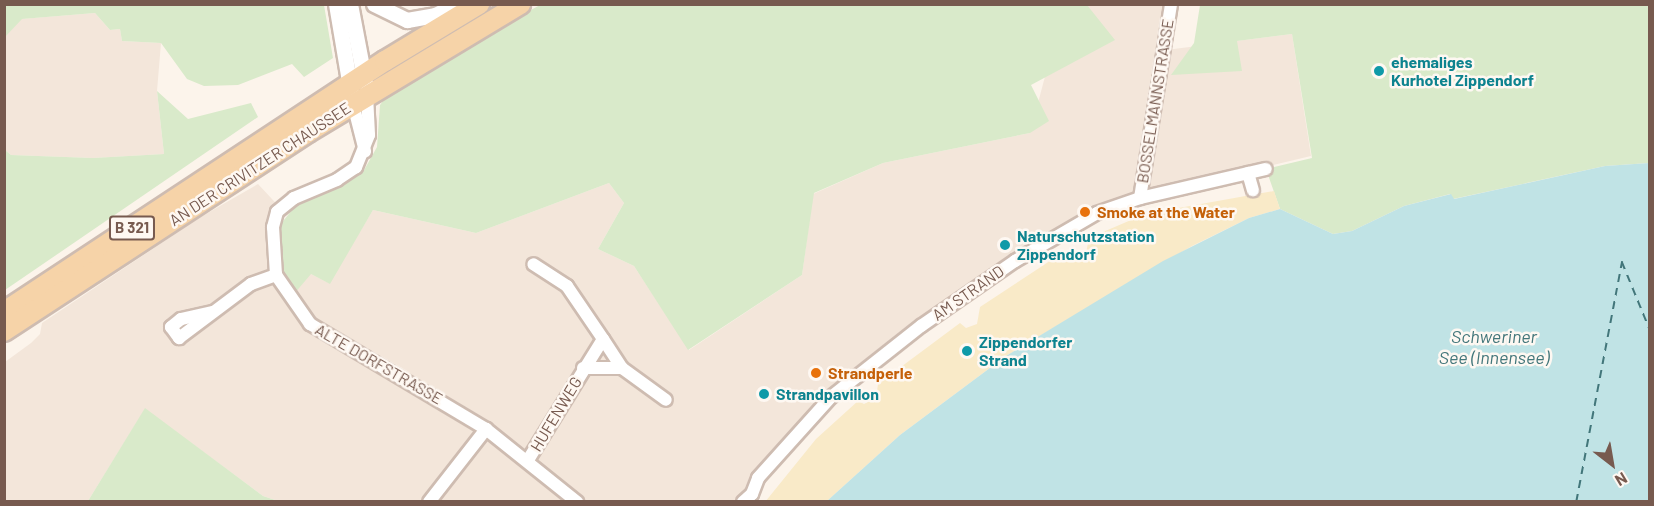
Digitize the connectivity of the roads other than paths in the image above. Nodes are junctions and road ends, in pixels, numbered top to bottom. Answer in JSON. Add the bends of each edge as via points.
{"nodes":[{"id":1,"x":336,"y":4,"type":"edge"},
{"id":2,"x":350,"y":4,"type":"edge"},
{"id":3,"x":374,"y":4,"type":"edge"},
{"id":4,"x":458,"y":4,"type":"edge"},
{"id":5,"x":479,"y":4,"type":"edge"},
{"id":6,"x":520,"y":4,"type":"edge"},
{"id":7,"x":1171,"y":4,"type":"edge"},
{"id":8,"x":358,"y":90,"type":"junction"},
{"id":9,"x":1266,"y":169,"type":"dead end"},
{"id":10,"x":1248,"y":172,"type":"junction"},
{"id":11,"x":1253,"y":190,"type":"dead end"},
{"id":12,"x":1140,"y":198,"type":"junction"},
{"id":13,"x":533,"y":264,"type":"dead end"},
{"id":14,"x":276,"y":275,"type":"junction"},
{"id":15,"x":4,"y":312,"type":"edge"},
{"id":16,"x":212,"y":312,"type":"dead end"},
{"id":17,"x":4,"y":331,"type":"edge"},
{"id":18,"x":603,"y":339,"type":"junction"},
{"id":19,"x":584,"y":368,"type":"junction"},
{"id":20,"x":622,"y":368,"type":"junction"},
{"id":21,"x":666,"y":400,"type":"dead end"},
{"id":22,"x":486,"y":429,"type":"junction"},
{"id":23,"x":528,"y":460,"type":"junction"},
{"id":24,"x":429,"y":501,"type":"edge"},
{"id":25,"x":577,"y":501,"type":"edge"},
{"id":26,"x":743,"y":501,"type":"edge"}],
"edges":[{"from":1,"to":8,"type":"street"},
{"from":2,"to":8,"type":"street"},
{"from":3,"to":4,"type":"street","via":[[407,20],[435,15]]},
{"from":5,"to":8,"type":"main road","name":"AN DER CRIVITZER CHAUSSEE","number":"B 321"},
{"from":6,"to":8,"type":"main road","name":"AN DER CRIVITZER CHAUSSEE","number":"B 321"},
{"from":7,"to":12,"type":"street","name":"BOSSELMANNSTRASSE"},
{"from":8,"to":14,"type":"street","via":[[365,152],[345,176],[294,198],[277,212],[273,227]]},
{"from":8,"to":15,"type":"main road","name":"AN DER CRIVITZER CHAUSSEE","number":"B 321"},
{"from":8,"to":17,"type":"main road","name":"AN DER CRIVITZER CHAUSSEE","number":"B 321"},
{"from":9,"to":10,"type":"street","name":"AM STRAND"},
{"from":10,"to":11,"type":"street"},
{"from":10,"to":12,"type":"street","name":"AM STRAND"},
{"from":12,"to":26,"type":"street","name":"AM STRAND","via":[[1097,213],[1048,240],[907,336],[825,403],[758,478],[752,494]]},
{"from":13,"to":18,"type":"street","via":[[567,286]]},
{"from":14,"to":16,"type":"street","via":[[251,284]]},
{"from":14,"to":22,"type":"street","name":"ALTE DORFSTRASSE","via":[[310,324]]},
{"from":18,"to":19,"type":"street","name":"HUFENWEG"},
{"from":18,"to":20,"type":"street"},
{"from":19,"to":20,"type":"street","name":"HUFENWEG"},
{"from":19,"to":23,"type":"street","name":"HUFENWEG"},
{"from":20,"to":21,"type":"street"},
{"from":22,"to":23,"type":"street","name":"ALTE DORFSTRASSE"},
{"from":22,"to":24,"type":"street"},
{"from":23,"to":25,"type":"street","name":"ALTE DORFSTRASSE"}]}
